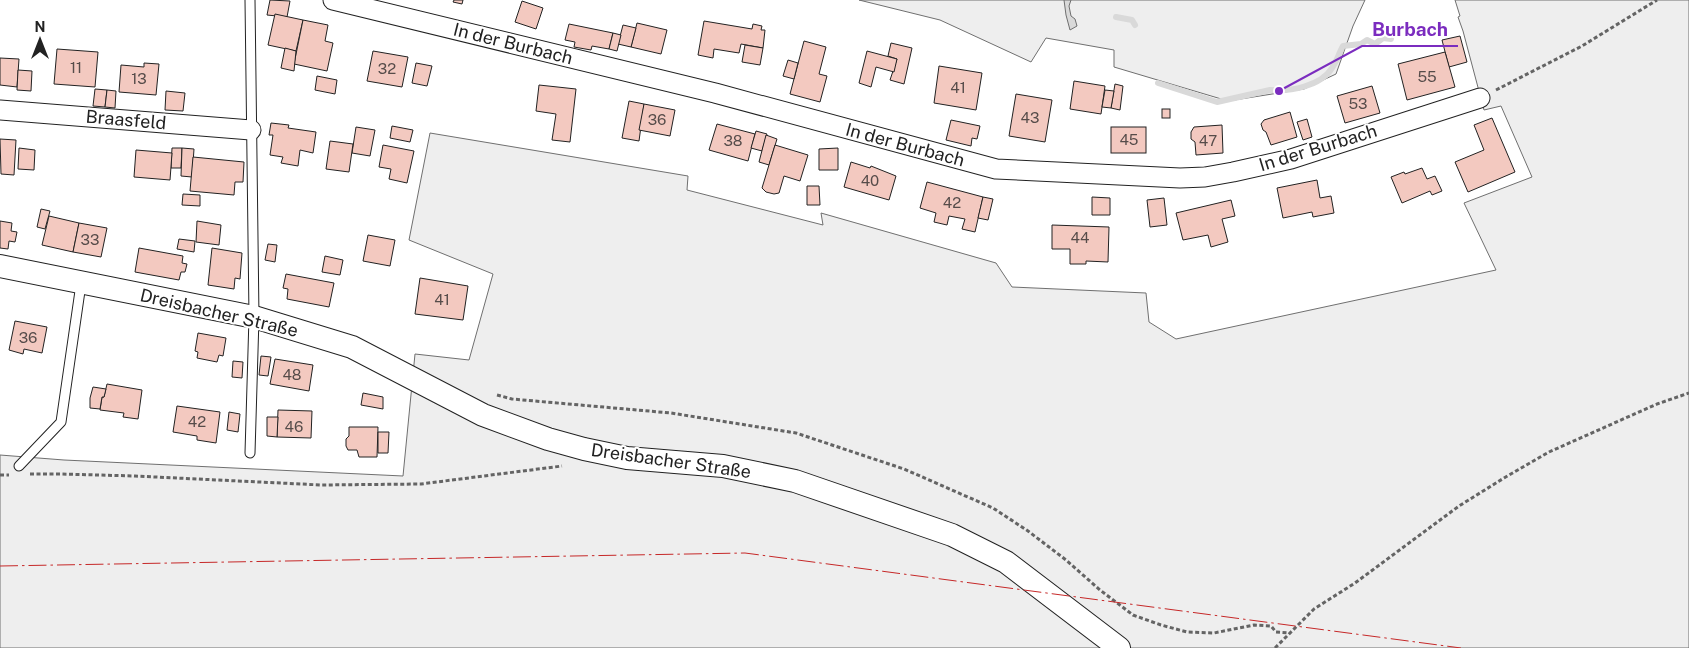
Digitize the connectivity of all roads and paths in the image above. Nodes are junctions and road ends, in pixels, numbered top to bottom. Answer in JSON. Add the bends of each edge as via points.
{"nodes":[{"id":1,"x":250,"y":0,"type":"edge"},
{"id":2,"x":334,"y":0,"type":"edge"},
{"id":3,"x":1657,"y":0,"type":"edge"},
{"id":4,"x":1480,"y":98,"type":"joint"},
{"id":5,"x":0,"y":110,"type":"edge"},
{"id":6,"x":251,"y":130,"type":"junction"},
{"id":7,"x":0,"y":266,"type":"edge"},
{"id":8,"x":81,"y":284,"type":"junction"},
{"id":9,"x":254,"y":317,"type":"junction"},
{"id":10,"x":1689,"y":393,"type":"edge"},
{"id":11,"x":250,"y":453,"type":"dead end"},
{"id":12,"x":569,"y":465,"type":"dead end"},
{"id":13,"x":19,"y":466,"type":"dead end"},
{"id":14,"x":27,"y":474,"type":"dead end"},
{"id":15,"x":0,"y":475,"type":"edge"},
{"id":16,"x":10,"y":475,"type":"dead end"},
{"id":17,"x":1119,"y":648,"type":"edge"},
{"id":18,"x":1275,"y":648,"type":"edge"}],
"edges":[{"from":1,"to":6,"type":"lane"},
{"from":2,"to":4,"type":"street","name":"In der Burbach","via":[[715,93],[996,169],[1180,178],[1234,172],[1291,159]]},
{"from":3,"to":4,"type":"path","via":[[1582,46]]},
{"from":5,"to":6,"type":"street","name":"Braasfeld"},
{"from":6,"to":9,"type":"lane"},
{"from":7,"to":8,"type":"street","name":"Dreisbacher Straße"},
{"from":8,"to":9,"type":"street","name":"Dreisbacher Straße"},
{"from":8,"to":13,"type":"lane","via":[[61,422]]},
{"from":9,"to":11,"type":"lane"},
{"from":9,"to":17,"type":"street","name":"Dreisbacher Straße","via":[[352,347],[483,415],[548,439],[627,458],[723,466],[795,481],[952,535],[1006,562]]},
{"from":10,"to":18,"type":"path","via":[[1549,452],[1504,478],[1314,609]]},
{"from":12,"to":14,"type":"path","via":[[421,484],[321,485]]},
{"from":15,"to":16,"type":"path"}]}
